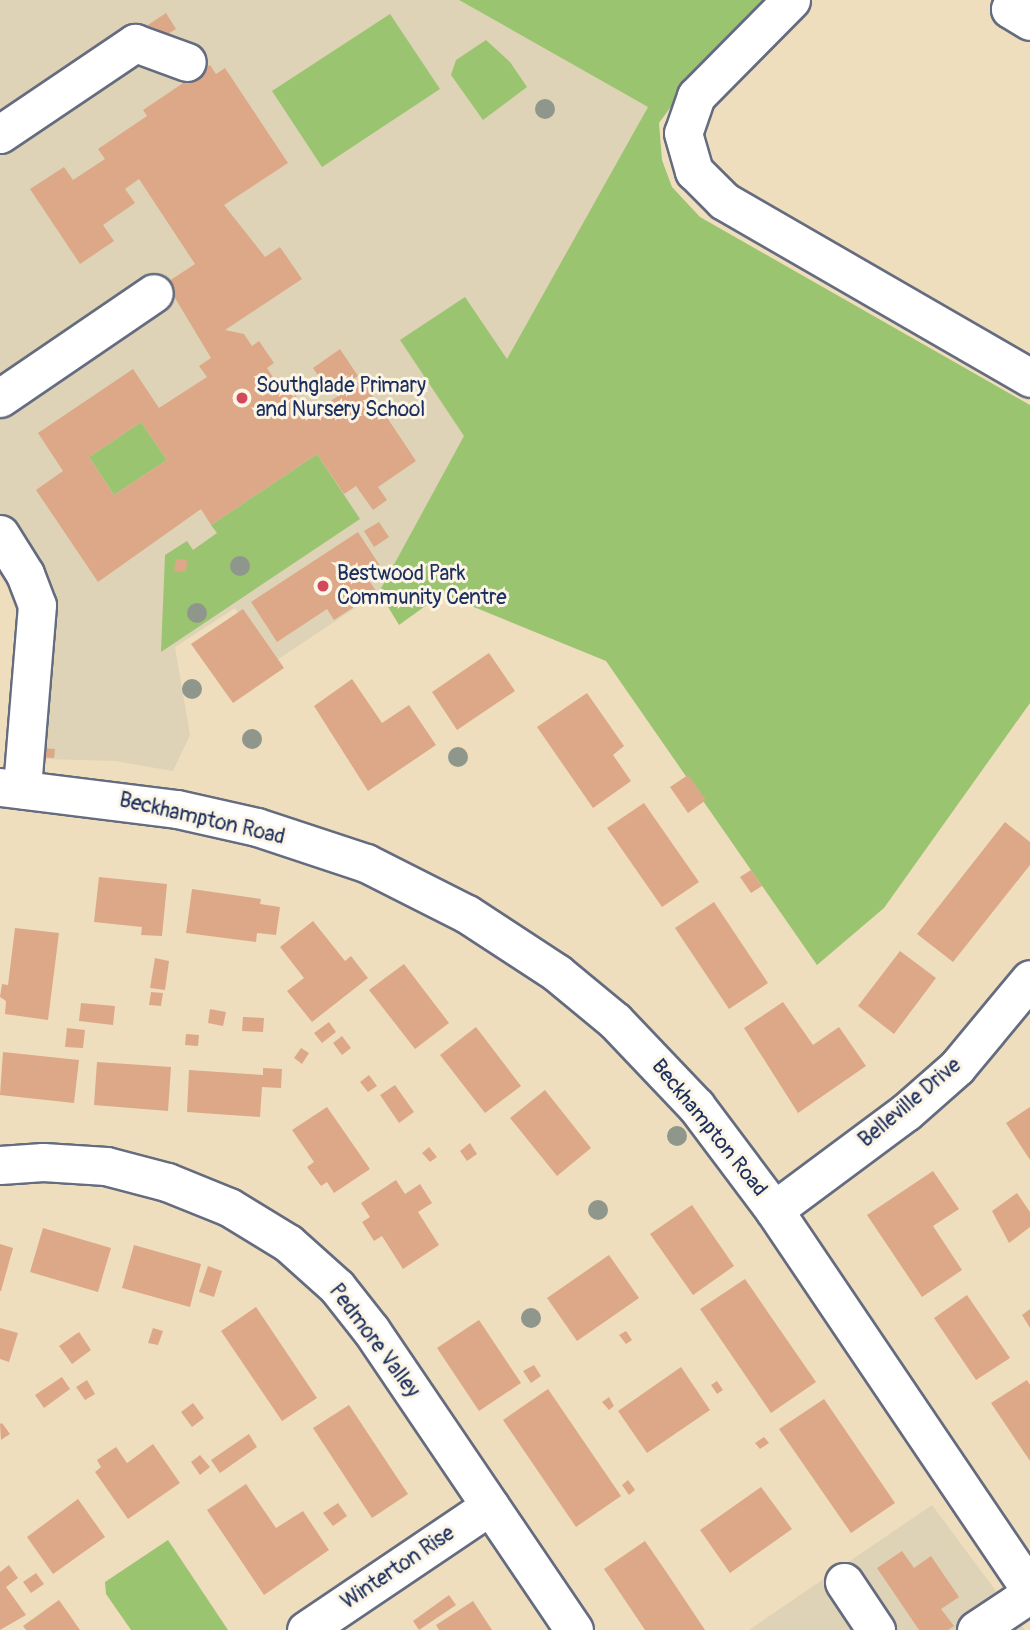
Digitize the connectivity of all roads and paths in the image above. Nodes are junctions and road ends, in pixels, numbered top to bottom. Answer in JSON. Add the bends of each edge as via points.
{"nodes":[{"id":1,"x":791,"y":0,"type":"edge"},
{"id":2,"x":1015,"y":0,"type":"edge"},
{"id":3,"x":1030,"y":21,"type":"edge"},
{"id":4,"x":187,"y":62,"type":"dead end"},
{"id":5,"x":0,"y":134,"type":"edge"},
{"id":6,"x":154,"y":293,"type":"dead end"},
{"id":7,"x":1030,"y":378,"type":"edge"},
{"id":8,"x":0,"y":398,"type":"edge"},
{"id":9,"x":0,"y":534,"type":"edge"},
{"id":10,"x":11,"y":788,"type":"edge"},
{"id":11,"x":1029,"y":982,"type":"edge"},
{"id":12,"x":0,"y":1165,"type":"edge"},
{"id":13,"x":774,"y":1210,"type":"junction"},
{"id":14,"x":490,"y":1506,"type":"junction"},
{"id":15,"x":844,"y":1583,"type":"dead end"},
{"id":16,"x":1030,"y":1591,"type":"edge"},
{"id":17,"x":306,"y":1630,"type":"edge"},
{"id":18,"x":574,"y":1630,"type":"edge"},
{"id":19,"x":877,"y":1630,"type":"edge"},
{"id":20,"x":976,"y":1630,"type":"edge"}],
"edges":[{"from":1,"to":7,"type":"street","via":[[696,96],[683,133],[694,171],[724,201]]},
{"from":2,"to":3,"type":"street","via":[[1010,9]]},
{"from":4,"to":5,"type":"street","via":[[135,44]]},
{"from":6,"to":8,"type":"street"},
{"from":9,"to":10,"type":"street","via":[[25,574],[37,605]]},
{"from":10,"to":13,"type":"street","name":"Beckhampton Road","via":[[130,801],[257,827],[366,863],[467,914],[511,940],[615,1021],[696,1105]]},
{"from":11,"to":13,"type":"street","name":"Belleville Drive","via":[[937,1085]]},
{"from":12,"to":14,"type":"street","name":"Pedmore Valley","via":[[106,1166],[167,1182],[229,1207],[289,1243],[337,1287],[371,1330]]},
{"from":13,"to":16,"type":"street","name":"Beckhampton Road"},
{"from":14,"to":17,"type":"street","name":"Winterton Rise"},
{"from":14,"to":18,"type":"street","name":"Pedmore Valley"},
{"from":15,"to":19,"type":"street"},
{"from":16,"to":20,"type":"street"}]}
